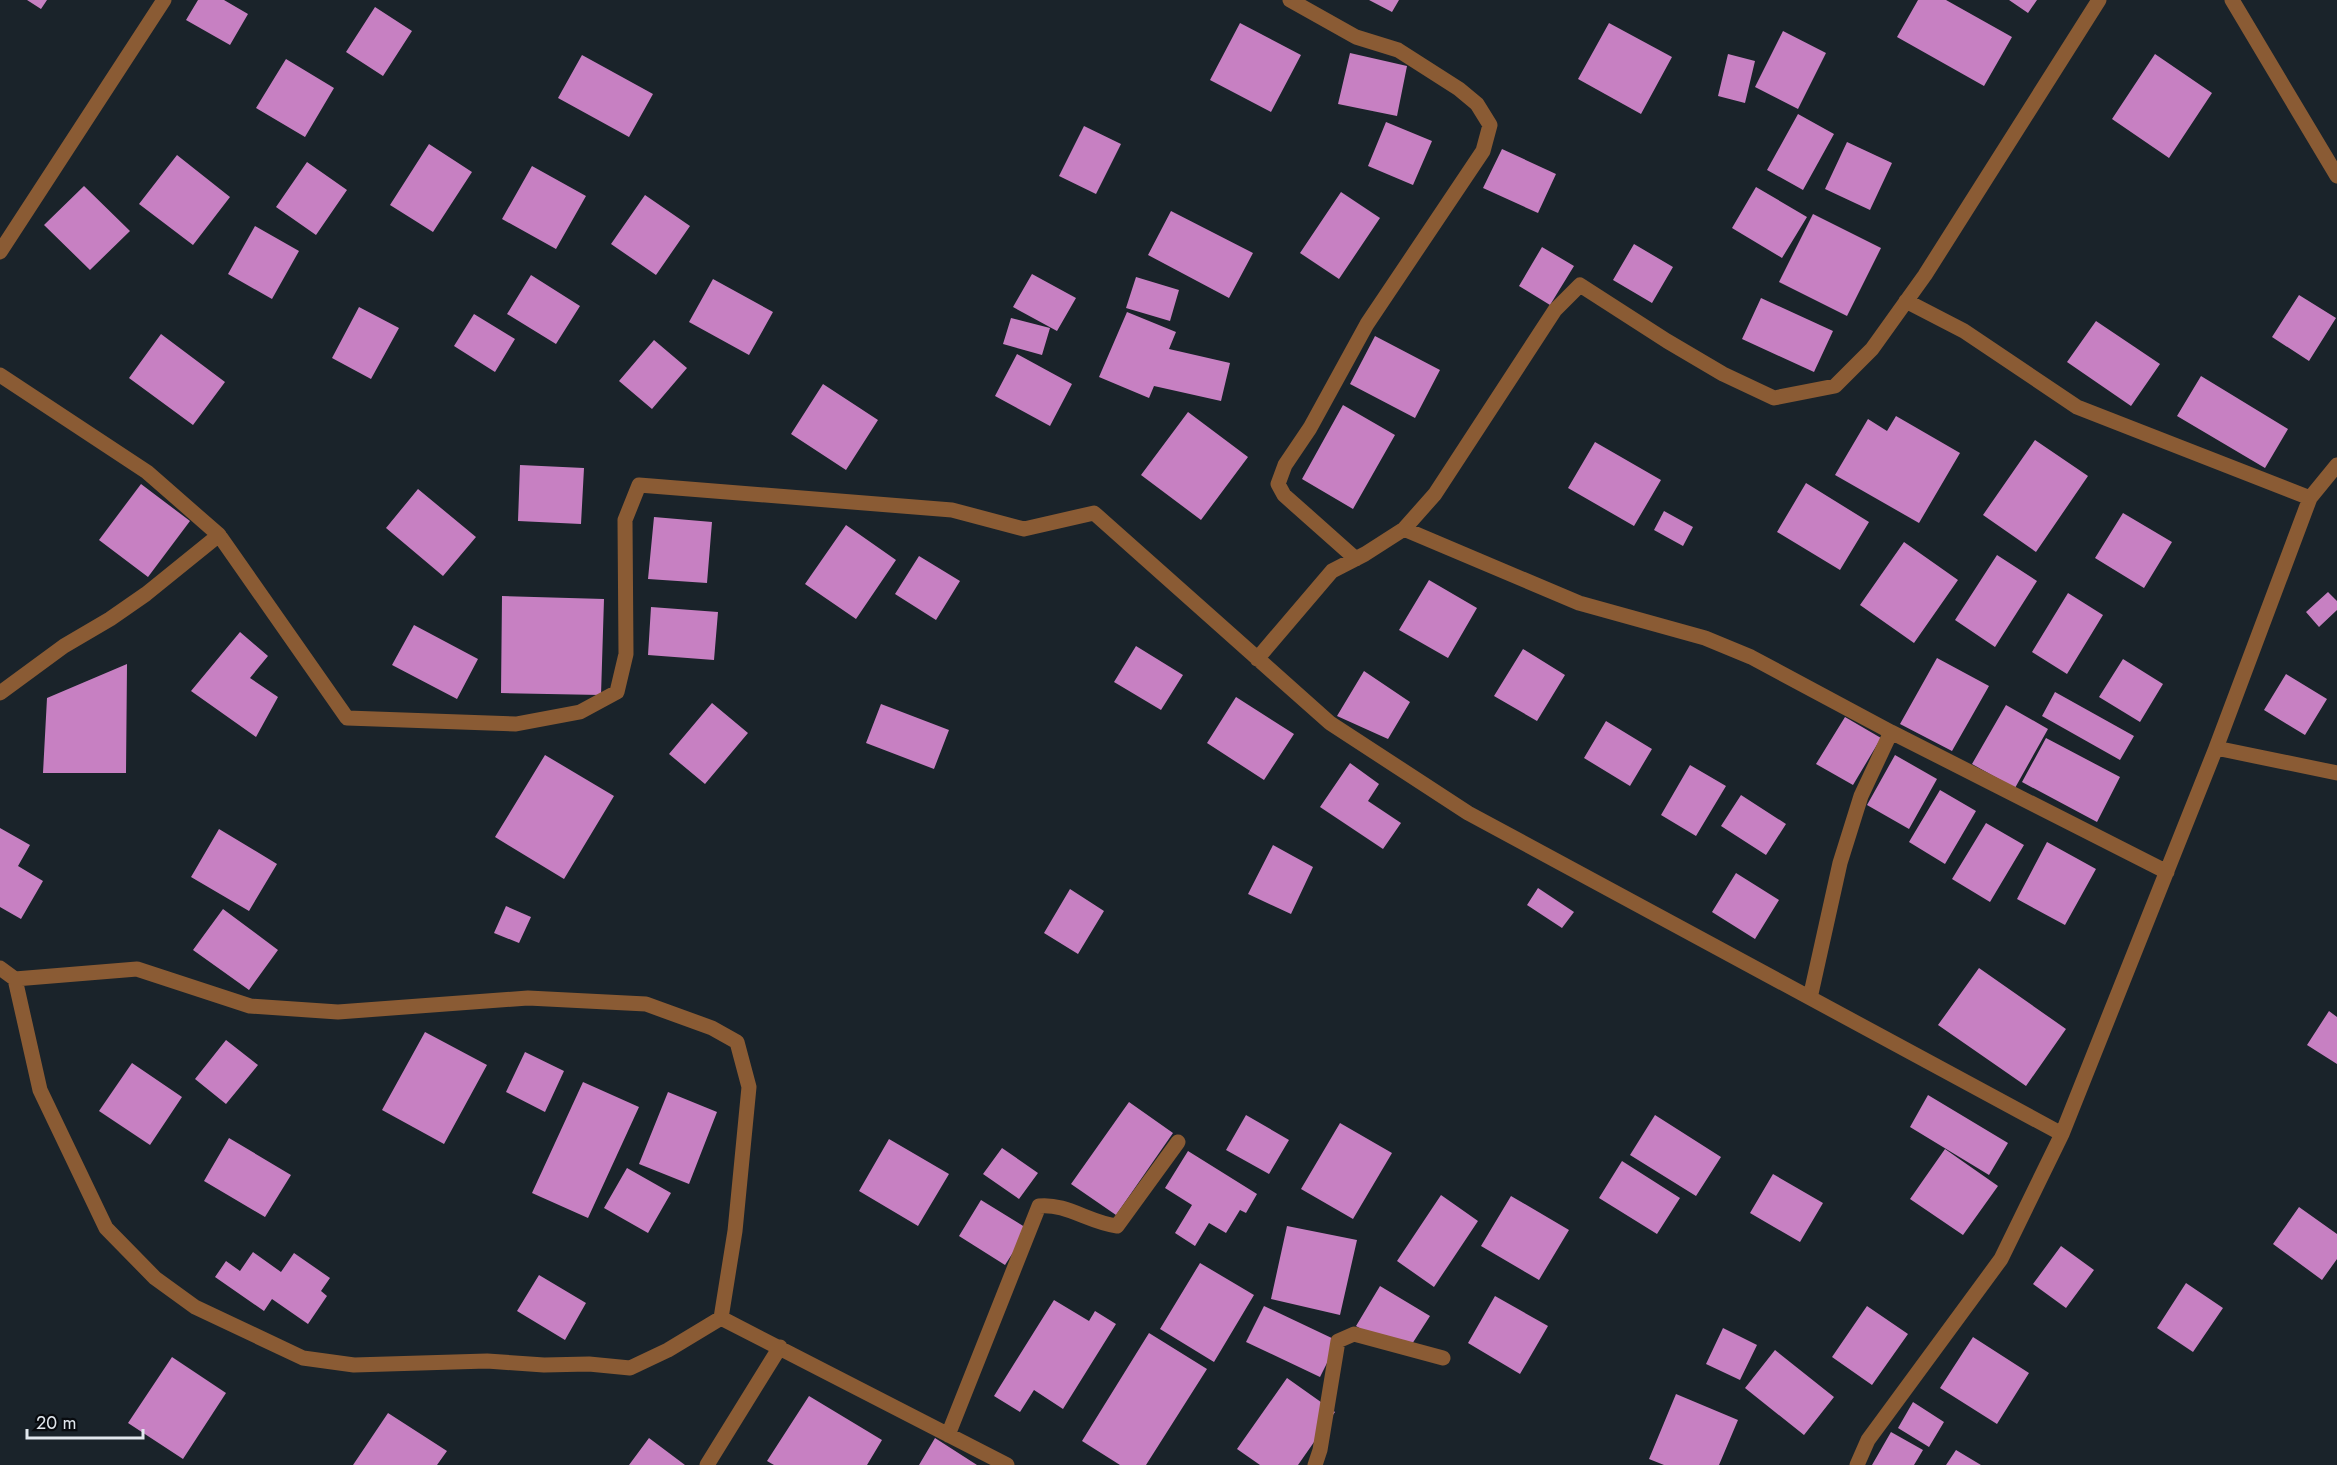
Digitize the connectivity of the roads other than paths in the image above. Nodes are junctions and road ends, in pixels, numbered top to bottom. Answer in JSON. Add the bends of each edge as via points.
{"nodes":[{"id":1,"x":164,"y":0,"type":"edge"},
{"id":2,"x":1290,"y":0,"type":"edge"},
{"id":3,"x":2099,"y":0,"type":"edge"},
{"id":4,"x":2232,"y":0,"type":"edge"},
{"id":5,"x":2337,"y":176,"type":"edge"},
{"id":6,"x":0,"y":252,"type":"edge"},
{"id":7,"x":1906,"y":301,"type":"junction"},
{"id":8,"x":0,"y":375,"type":"edge"},
{"id":9,"x":2337,"y":465,"type":"edge"},
{"id":10,"x":2310,"y":498,"type":"junction"},
{"id":11,"x":1404,"y":529,"type":"junction"},
{"id":12,"x":219,"y":535,"type":"junction"},
{"id":13,"x":1356,"y":559,"type":"junction"},
{"id":14,"x":1257,"y":659,"type":"junction"},
{"id":15,"x":0,"y":693,"type":"edge"},
{"id":16,"x":1891,"y":732,"type":"junction"},
{"id":17,"x":2216,"y":748,"type":"junction"},
{"id":18,"x":2337,"y":773,"type":"edge"},
{"id":19,"x":2167,"y":872,"type":"junction"},
{"id":20,"x":0,"y":968,"type":"edge"},
{"id":21,"x":15,"y":979,"type":"junction"},
{"id":22,"x":1810,"y":998,"type":"junction"},
{"id":23,"x":2062,"y":1134,"type":"junction"},
{"id":24,"x":1178,"y":1142,"type":"dead end"},
{"id":25,"x":721,"y":1318,"type":"junction"},
{"id":26,"x":780,"y":1347,"type":"junction"},
{"id":27,"x":1443,"y":1358,"type":"dead end"},
{"id":28,"x":948,"y":1435,"type":"junction"},
{"id":29,"x":707,"y":1465,"type":"edge"},
{"id":30,"x":1007,"y":1465,"type":"edge"},
{"id":31,"x":1315,"y":1465,"type":"edge"},
{"id":32,"x":1857,"y":1465,"type":"edge"}],
"edges":[{"from":1,"to":6,"type":"street"},
{"from":2,"to":13,"type":"street","via":[[1356,37],[1398,50],[1459,88],[1478,104],[1490,125],[1483,151],[1362,333],[1285,465],[1278,484],[1284,495]]},
{"from":3,"to":7,"type":"street"},
{"from":4,"to":5,"type":"street"},
{"from":7,"to":10,"type":"street","via":[[1964,331],[2077,407]]},
{"from":7,"to":11,"type":"street","via":[[1872,350],[1835,386],[1774,398],[1723,374],[1580,285],[1555,310],[1435,494]]},
{"from":8,"to":12,"type":"street","via":[[147,472]]},
{"from":9,"to":10,"type":"street"},
{"from":10,"to":17,"type":"street"},
{"from":11,"to":13,"type":"street"},
{"from":11,"to":16,"type":"street","via":[[1579,603],[1705,638],[1751,657]]},
{"from":12,"to":14,"type":"street","via":[[347,718],[516,724],[580,712],[617,692],[626,654],[625,520],[639,485],[952,510],[1024,528],[1094,513]]},
{"from":12,"to":15,"type":"street","via":[[146,594]]},
{"from":13,"to":14,"type":"street","via":[[1332,571]]},
{"from":14,"to":22,"type":"street","via":[[1330,723],[1468,813]]},
{"from":16,"to":19,"type":"street"},
{"from":16,"to":22,"type":"street","via":[[1861,796],[1847,841]]},
{"from":17,"to":18,"type":"street"},
{"from":17,"to":19,"type":"street"},
{"from":19,"to":23,"type":"street"},
{"from":20,"to":21,"type":"street"},
{"from":21,"to":25,"type":"street","via":[[40,1090],[106,1228],[155,1278],[195,1307],[303,1358],[354,1365],[487,1361],[630,1368]]},
{"from":21,"to":25,"type":"street","via":[[137,969],[250,1006],[338,1012],[528,998],[646,1004],[712,1028],[737,1042],[749,1087],[735,1231]]},
{"from":22,"to":23,"type":"street"},
{"from":23,"to":32,"type":"street","via":[[2001,1259],[1868,1440]]},
{"from":24,"to":28,"type":"street","via":[[1117,1226],[1053,1204],[1039,1206]]},
{"from":25,"to":26,"type":"street"},
{"from":26,"to":28,"type":"street"},
{"from":26,"to":29,"type":"street"},
{"from":27,"to":31,"type":"street","via":[[1354,1334],[1338,1341]]},
{"from":28,"to":30,"type":"street"}]}
